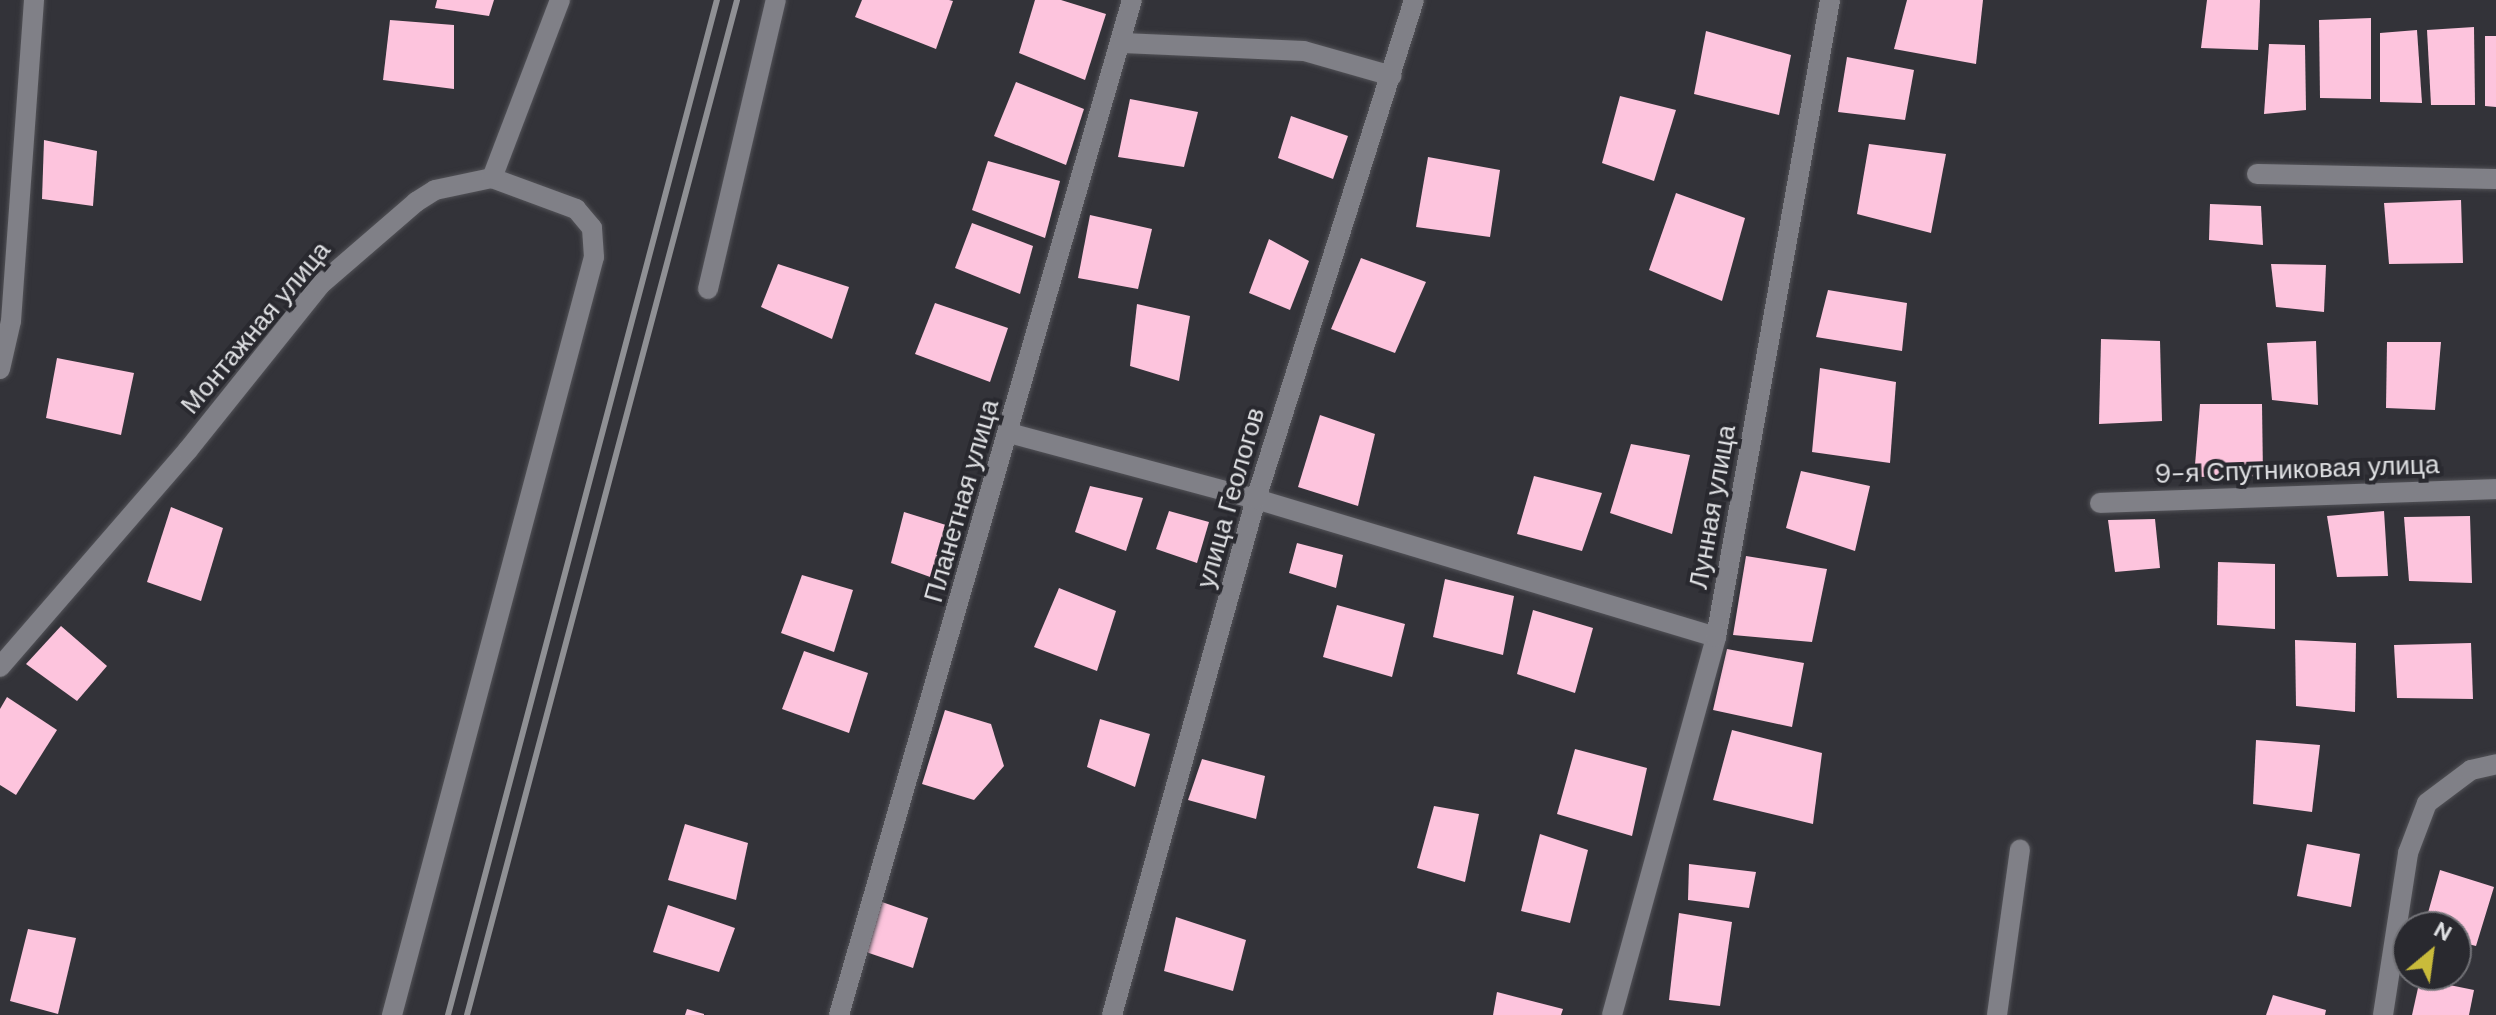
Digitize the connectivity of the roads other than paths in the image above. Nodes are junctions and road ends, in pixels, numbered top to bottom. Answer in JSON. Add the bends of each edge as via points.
{"nodes":[{"id":1,"x":34,"y":0,"type":"edge"},
{"id":2,"x":560,"y":0,"type":"edge"},
{"id":3,"x":776,"y":0,"type":"edge"},
{"id":4,"x":1132,"y":0,"type":"edge"},
{"id":5,"x":1414,"y":0,"type":"edge"},
{"id":6,"x":1830,"y":0,"type":"edge"},
{"id":7,"x":1123,"y":43,"type":"junction"},
{"id":8,"x":1392,"y":76,"type":"junction"},
{"id":9,"x":2257,"y":174,"type":"dead end"},
{"id":10,"x":492,"y":178,"type":"junction"},
{"id":11,"x":2496,"y":179,"type":"edge"},
{"id":12,"x":708,"y":289,"type":"dead end"},
{"id":13,"x":0,"y":369,"type":"edge"},
{"id":14,"x":1009,"y":433,"type":"junction"},
{"id":15,"x":2496,"y":489,"type":"edge"},
{"id":16,"x":1256,"y":499,"type":"junction"},
{"id":17,"x":2100,"y":503,"type":"dead end"},
{"id":18,"x":1716,"y":637,"type":"junction"},
{"id":19,"x":0,"y":667,"type":"edge"},
{"id":20,"x":2496,"y":764,"type":"edge"},
{"id":21,"x":2020,"y":850,"type":"dead end"},
{"id":22,"x":392,"y":1015,"type":"edge"},
{"id":23,"x":839,"y":1015,"type":"edge"},
{"id":24,"x":1112,"y":1015,"type":"edge"},
{"id":25,"x":1612,"y":1015,"type":"edge"},
{"id":26,"x":1997,"y":1015,"type":"edge"},
{"id":27,"x":2383,"y":1015,"type":"edge"}],
"edges":[{"from":1,"to":13,"type":"street","via":[[11,321]]},
{"from":2,"to":10,"type":"street"},
{"from":3,"to":12,"type":"street"},
{"from":4,"to":7,"type":"street","name":"Планетная улица"},
{"from":5,"to":8,"type":"street","name":"улица Геологов"},
{"from":6,"to":18,"type":"street","name":"Лунная улица"},
{"from":7,"to":8,"type":"street","via":[[1304,51]]},
{"from":7,"to":14,"type":"street","name":"Планетная улица"},
{"from":8,"to":16,"type":"street","name":"улица Геологов"},
{"from":9,"to":11,"type":"street"},
{"from":10,"to":19,"type":"street","name":"Монтажная улица","via":[[425,196],[320,285],[188,450]]},
{"from":10,"to":22,"type":"street","via":[[576,209],[592,228],[594,257]]},
{"from":14,"to":16,"type":"street"},
{"from":14,"to":23,"type":"street","name":"Планетная улица"},
{"from":15,"to":17,"type":"street","name":"9-я Спутниковая улица"},
{"from":16,"to":18,"type":"street"},
{"from":16,"to":24,"type":"street","name":"улица Геологов"},
{"from":18,"to":25,"type":"street","name":"Лунная улица"},
{"from":20,"to":27,"type":"street","via":[[2471,770],[2427,803],[2408,853]]},
{"from":21,"to":26,"type":"street"}]}
